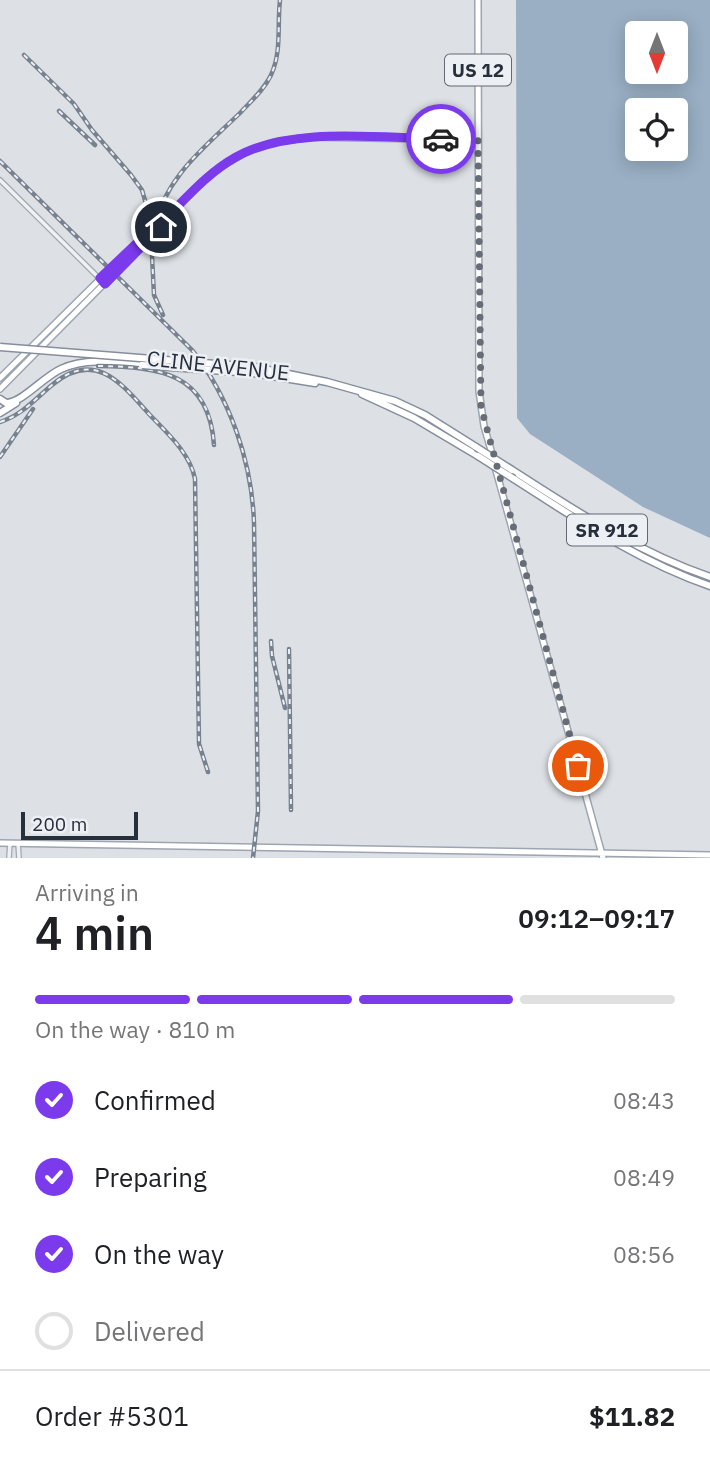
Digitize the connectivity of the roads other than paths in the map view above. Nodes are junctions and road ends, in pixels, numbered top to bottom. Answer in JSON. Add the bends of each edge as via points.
{"nodes":[{"id":1,"x":478,"y":0,"type":"edge"},
{"id":2,"x":478,"y":140,"type":"junction"},
{"id":3,"x":0,"y":180,"type":"edge"},
{"id":4,"x":167,"y":217,"type":"junction"},
{"id":5,"x":100,"y":278,"type":"junction"},
{"id":6,"x":105,"y":284,"type":"junction"},
{"id":7,"x":0,"y":347,"type":"edge"},
{"id":8,"x":254,"y":370,"type":"junction"},
{"id":9,"x":0,"y":378,"type":"edge"},
{"id":10,"x":348,"y":388,"type":"junction"},
{"id":11,"x":0,"y":389,"type":"edge"},
{"id":12,"x":367,"y":396,"type":"junction"},
{"id":13,"x":0,"y":399,"type":"edge"},
{"id":14,"x":19,"y":401,"type":"junction"},
{"id":15,"x":0,"y":413,"type":"edge"},
{"id":16,"x":710,"y":577,"type":"edge"},
{"id":17,"x":710,"y":586,"type":"edge"},
{"id":18,"x":0,"y":843,"type":"edge"},
{"id":19,"x":10,"y":843,"type":"junction"},
{"id":20,"x":18,"y":843,"type":"junction"},
{"id":21,"x":710,"y":855,"type":"edge"},
{"id":22,"x":603,"y":856,"type":"edge"},
{"id":23,"x":9,"y":858,"type":"edge"},
{"id":24,"x":19,"y":858,"type":"edge"}],
"edges":[{"from":1,"to":2,"type":"main road","number":"US 12"},
{"from":2,"to":4,"type":"main road","via":[[309,137],[274,142],[225,164]]},
{"from":2,"to":22,"type":"main road","number":"US 12","via":[[482,417]]},
{"from":3,"to":5,"type":"street"},
{"from":4,"to":5,"type":"main road"},
{"from":4,"to":6,"type":"main road"},
{"from":5,"to":6,"type":"street"},
{"from":5,"to":9,"type":"main road"},
{"from":6,"to":11,"type":"main road"},
{"from":7,"to":8,"type":"highway","name":"CLINE AVENUE","number":"SR 912","bridge":true},
{"from":8,"to":10,"type":"highway","name":"CLINE AVENUE","number":"SR 912"},
{"from":8,"to":12,"type":"highway"},
{"from":8,"to":14,"type":"highway","bridge":true,"via":[[92,361],[66,366]]},
{"from":10,"to":12,"type":"highway","name":"CLINE AVENUE","number":"SR 912"},
{"from":10,"to":16,"type":"highway","name":"CLINE AVENUE","number":"SR 912","bridge":true,"via":[[425,415],[619,537]]},
{"from":12,"to":17,"type":"highway","name":"CLINE AVENUE","number":"SR 912","bridge":true,"via":[[423,422],[624,548]]},
{"from":13,"to":14,"type":"highway"},
{"from":14,"to":15,"type":"highway"},
{"from":18,"to":19,"type":"main road"},
{"from":19,"to":20,"type":"main road"},
{"from":19,"to":23,"type":"street"},
{"from":20,"to":22,"type":"main road"},
{"from":20,"to":24,"type":"street"},
{"from":21,"to":22,"type":"main road"}]}
